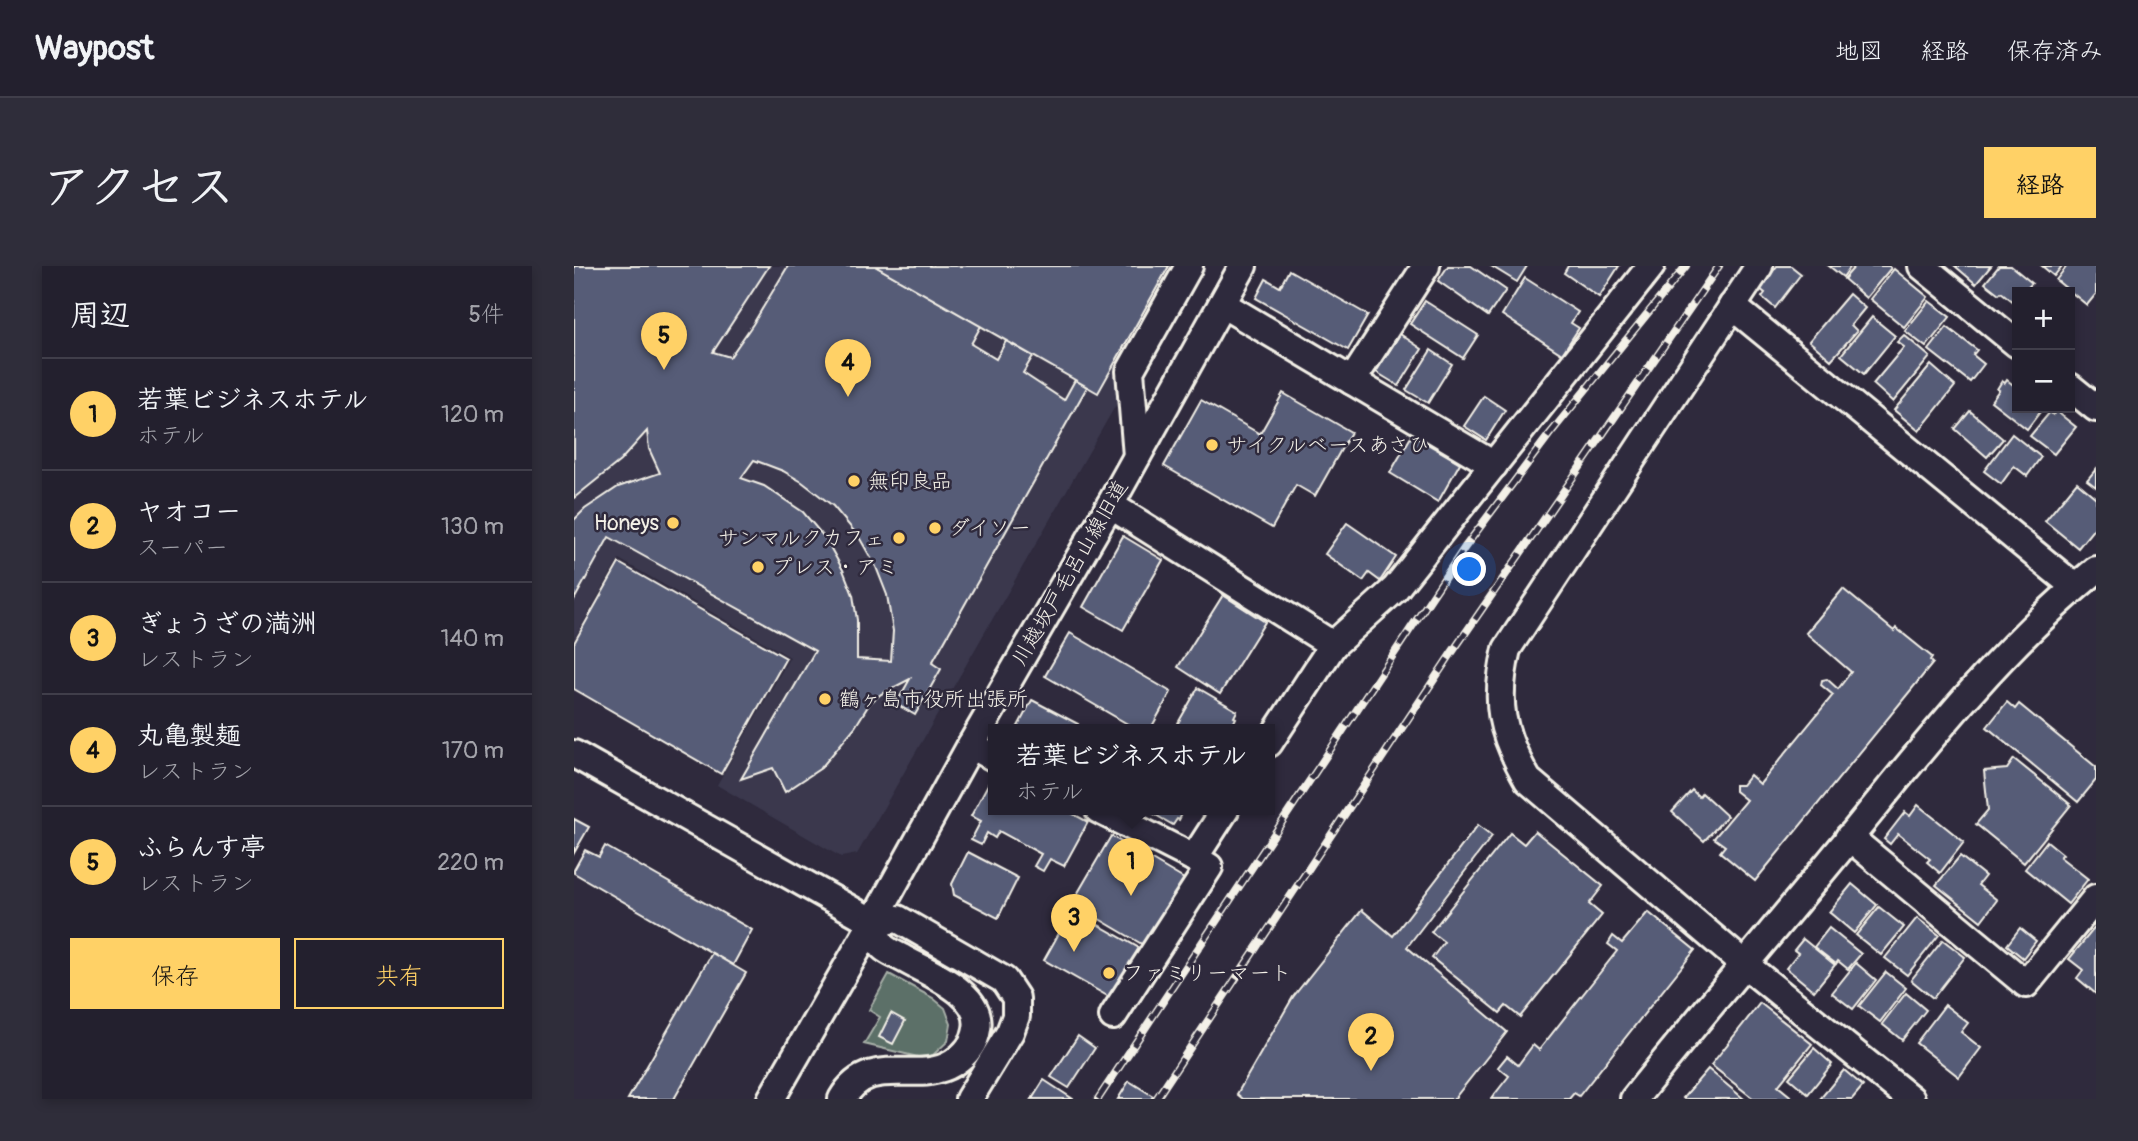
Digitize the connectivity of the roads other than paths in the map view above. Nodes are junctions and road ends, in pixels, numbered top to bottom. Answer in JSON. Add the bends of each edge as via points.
{"nodes":[{"id":1,"x":1189,"y":266,"type":"edge"},
{"id":2,"x":1243,"y":266,"type":"edge"},
{"id":3,"x":1426,"y":266,"type":"edge"},
{"id":4,"x":1635,"y":266,"type":"edge"},
{"id":5,"x":1651,"y":266,"type":"edge"},
{"id":6,"x":1759,"y":266,"type":"edge"},
{"id":7,"x":1926,"y":267,"type":"edge"},
{"id":8,"x":1222,"y":304,"type":"junction"},
{"id":9,"x":1732,"y":306,"type":"junction"},
{"id":10,"x":2012,"y":340,"type":"edge"},
{"id":11,"x":1352,"y":381,"type":"junction"},
{"id":12,"x":2075,"y":391,"type":"edge"},
{"id":13,"x":1541,"y":405,"type":"junction"},
{"id":14,"x":2096,"y":408,"type":"edge"},
{"id":15,"x":1137,"y":456,"type":"junction"},
{"id":16,"x":1494,"y":465,"type":"junction"},
{"id":17,"x":1110,"y":505,"type":"junction"},
{"id":18,"x":2096,"y":570,"type":"edge"},
{"id":19,"x":2075,"y":587,"type":"junction"},
{"id":20,"x":1334,"y":645,"type":"junction"},
{"id":21,"x":996,"y":724,"type":"edge"},
{"id":22,"x":1275,"y":734,"type":"edge"},
{"id":23,"x":982,"y":751,"type":"edge"},
{"id":24,"x":574,"y":754,"type":"edge"},
{"id":25,"x":1109,"y":815,"type":"edge"},
{"id":26,"x":1222,"y":815,"type":"edge"},
{"id":27,"x":1849,"y":837,"type":"junction"},
{"id":28,"x":1194,"y":858,"type":"junction"},
{"id":29,"x":2096,"y":898,"type":"edge"},
{"id":30,"x":873,"y":922,"type":"junction"},
{"id":31,"x":1744,"y":964,"type":"junction"},
{"id":32,"x":1112,"y":1016,"type":"dead end"},
{"id":33,"x":1643,"y":1096,"type":"edge"},
{"id":34,"x":771,"y":1099,"type":"edge"},
{"id":35,"x":842,"y":1099,"type":"edge"},
{"id":36,"x":969,"y":1099,"type":"edge"},
{"id":37,"x":1911,"y":1099,"type":"edge"}],
"edges":[{"from":1,"to":15,"type":"street","via":[[1130,371]]},
{"from":2,"to":8,"type":"street","name":"川越坂戸毛呂山線旧道"},
{"from":3,"to":11,"type":"street"},
{"from":4,"to":13,"type":"street"},
{"from":5,"to":13,"type":"street"},
{"from":6,"to":9,"type":"street"},
{"from":7,"to":10,"type":"street"},
{"from":8,"to":11,"type":"street"},
{"from":8,"to":15,"type":"street","name":"川越坂戸毛呂山線旧道"},
{"from":9,"to":19,"type":"street"},
{"from":9,"to":31,"type":"street","via":[[1507,649],[1500,702],[1505,732],[1528,780]]},
{"from":11,"to":16,"type":"street"},
{"from":12,"to":14,"type":"street"},
{"from":13,"to":16,"type":"street"},
{"from":15,"to":17,"type":"street","name":"川越坂戸毛呂山線旧道"},
{"from":16,"to":20,"type":"street","via":[[1395,589]]},
{"from":17,"to":20,"type":"street"},
{"from":17,"to":21,"type":"street","name":"川越坂戸毛呂山線旧道"},
{"from":18,"to":19,"type":"street"},
{"from":19,"to":27,"type":"street","via":[[1974,687]]},
{"from":20,"to":22,"type":"street"},
{"from":23,"to":30,"type":"street","name":"川越坂戸毛呂山線旧道"},
{"from":24,"to":30,"type":"street"},
{"from":25,"to":28,"type":"street"},
{"from":26,"to":28,"type":"street"},
{"from":27,"to":29,"type":"street","via":[[2026,984]]},
{"from":27,"to":31,"type":"street"},
{"from":28,"to":32,"type":"street","via":[[1209,867]]},
{"from":30,"to":34,"type":"street","name":"川越坂戸毛呂山線旧道"},
{"from":30,"to":35,"type":"street","via":[[882,947],[970,1000],[979,1017],[977,1033],[966,1054],[947,1066],[868,1074]]},
{"from":30,"to":36,"type":"street","via":[[898,919],[1004,980],[1016,998],[1010,1032]]},
{"from":31,"to":33,"type":"street"},
{"from":31,"to":37,"type":"street"}]}
